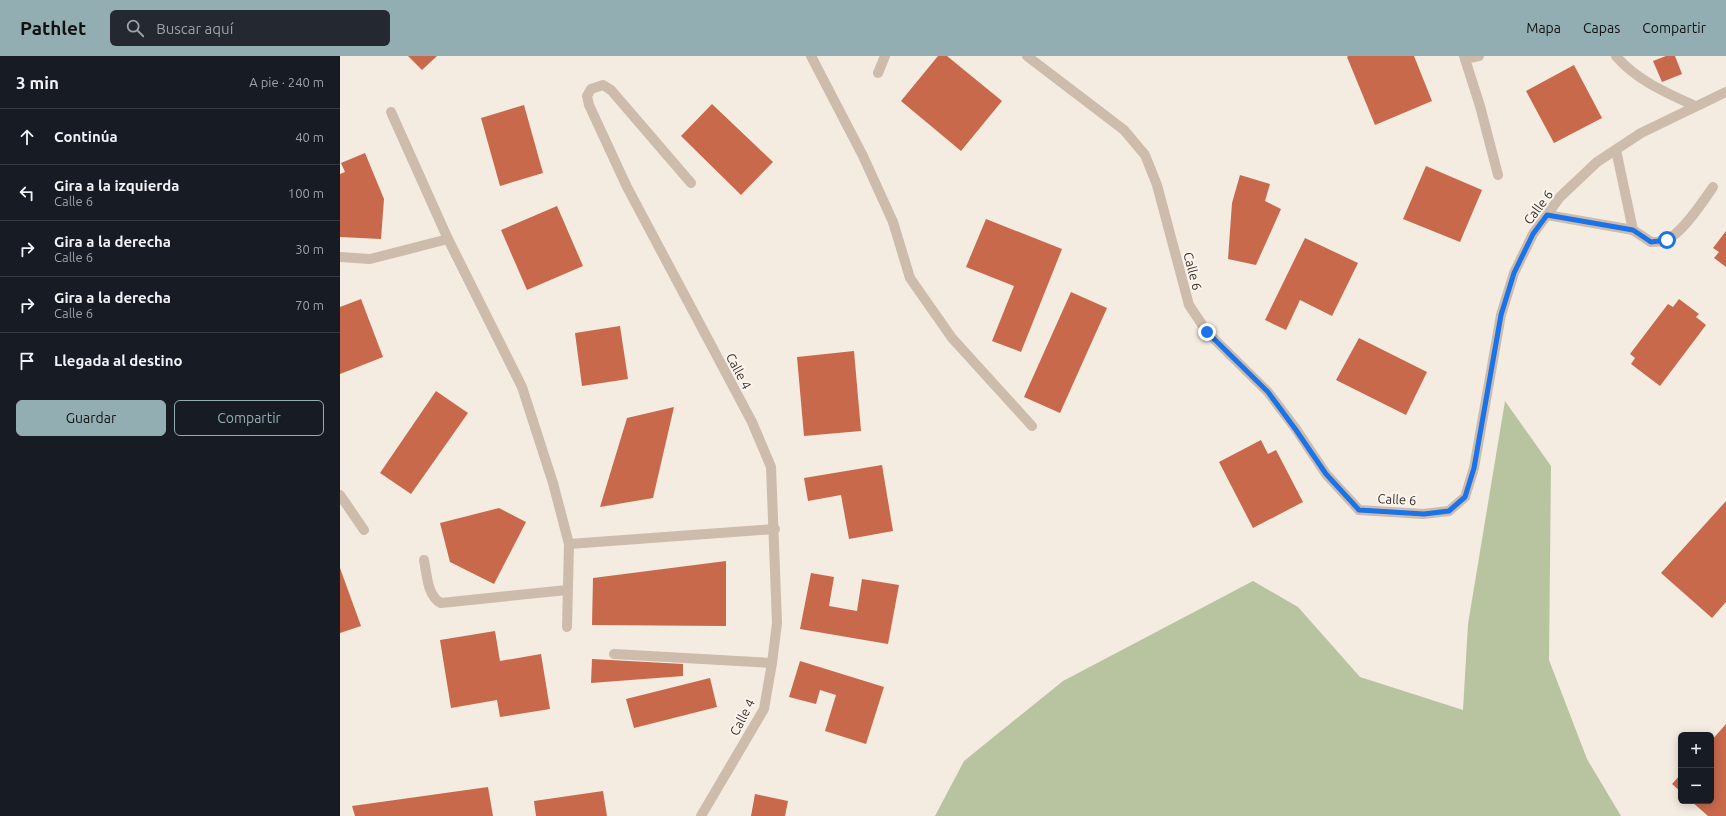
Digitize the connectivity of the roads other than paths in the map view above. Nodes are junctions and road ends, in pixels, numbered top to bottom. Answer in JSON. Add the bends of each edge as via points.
{"nodes":[{"id":1,"x":811,"y":56,"type":"edge"},
{"id":2,"x":885,"y":56,"type":"edge"},
{"id":3,"x":1027,"y":56,"type":"edge"},
{"id":4,"x":1479,"y":56,"type":"edge"},
{"id":5,"x":1616,"y":56,"type":"edge"},
{"id":6,"x":1464,"y":57,"type":"edge"},
{"id":7,"x":878,"y":73,"type":"dead end"},
{"id":8,"x":1726,"y":92,"type":"edge"},
{"id":9,"x":1695,"y":106,"type":"junction"},
{"id":10,"x":391,"y":112,"type":"dead end"},
{"id":11,"x":1616,"y":150,"type":"junction"},
{"id":12,"x":1498,"y":175,"type":"dead end"},
{"id":13,"x":691,"y":183,"type":"dead end"},
{"id":14,"x":1713,"y":186,"type":"dead end"},
{"id":15,"x":1547,"y":215,"type":"junction"},
{"id":16,"x":1633,"y":230,"type":"junction"},
{"id":17,"x":448,"y":239,"type":"junction"},
{"id":18,"x":340,"y":256,"type":"edge"},
{"id":19,"x":1032,"y":426,"type":"dead end"},
{"id":20,"x":340,"y":495,"type":"edge"},
{"id":21,"x":364,"y":530,"type":"dead end"},
{"id":22,"x":775,"y":530,"type":"junction"},
{"id":23,"x":569,"y":544,"type":"junction"},
{"id":24,"x":424,"y":560,"type":"dead end"},
{"id":25,"x":567,"y":590,"type":"junction"},
{"id":26,"x":567,"y":628,"type":"dead end"},
{"id":27,"x":614,"y":654,"type":"dead end"},
{"id":28,"x":772,"y":663,"type":"junction"},
{"id":29,"x":701,"y":816,"type":"edge"}],
"edges":[{"from":1,"to":19,"type":"street","via":[[893,222],[910,278],[952,338]]},
{"from":2,"to":7,"type":"street"},
{"from":3,"to":15,"type":"street","name":"Calle 6","via":[[1124,130],[1145,155],[1157,185],[1189,305],[1207,332],[1268,392],[1326,474],[1359,510],[1424,514],[1449,511],[1465,497],[1474,468],[1501,315],[1514,273],[1533,234]]},
{"from":4,"to":6,"type":"street"},
{"from":5,"to":9,"type":"street","via":[[1650,84]]},
{"from":6,"to":12,"type":"street"},
{"from":8,"to":9,"type":"street","name":"Calle 6"},
{"from":9,"to":11,"type":"street","name":"Calle 6","via":[[1641,133]]},
{"from":10,"to":17,"type":"street"},
{"from":11,"to":15,"type":"street","name":"Calle 6","via":[[1597,162],[1560,197]]},
{"from":11,"to":16,"type":"street"},
{"from":13,"to":22,"type":"street","name":"Calle 4","via":[[611,90],[603,85],[591,89],[587,96],[589,106],[627,187],[752,422],[771,467]]},
{"from":14,"to":16,"type":"street","via":[[1698,209],[1667,240],[1651,242]]},
{"from":15,"to":16,"type":"street"},
{"from":17,"to":18,"type":"street","via":[[370,259]]},
{"from":17,"to":23,"type":"street","via":[[522,387],[553,483]]},
{"from":20,"to":21,"type":"street"},
{"from":22,"to":23,"type":"street"},
{"from":22,"to":28,"type":"street","name":"Calle 4","via":[[777,623]]},
{"from":23,"to":25,"type":"street"},
{"from":24,"to":25,"type":"street","via":[[431,593],[435,600],[441,603]]},
{"from":25,"to":26,"type":"street"},
{"from":27,"to":28,"type":"street"},
{"from":28,"to":29,"type":"street","name":"Calle 4","via":[[764,709]]}]}
